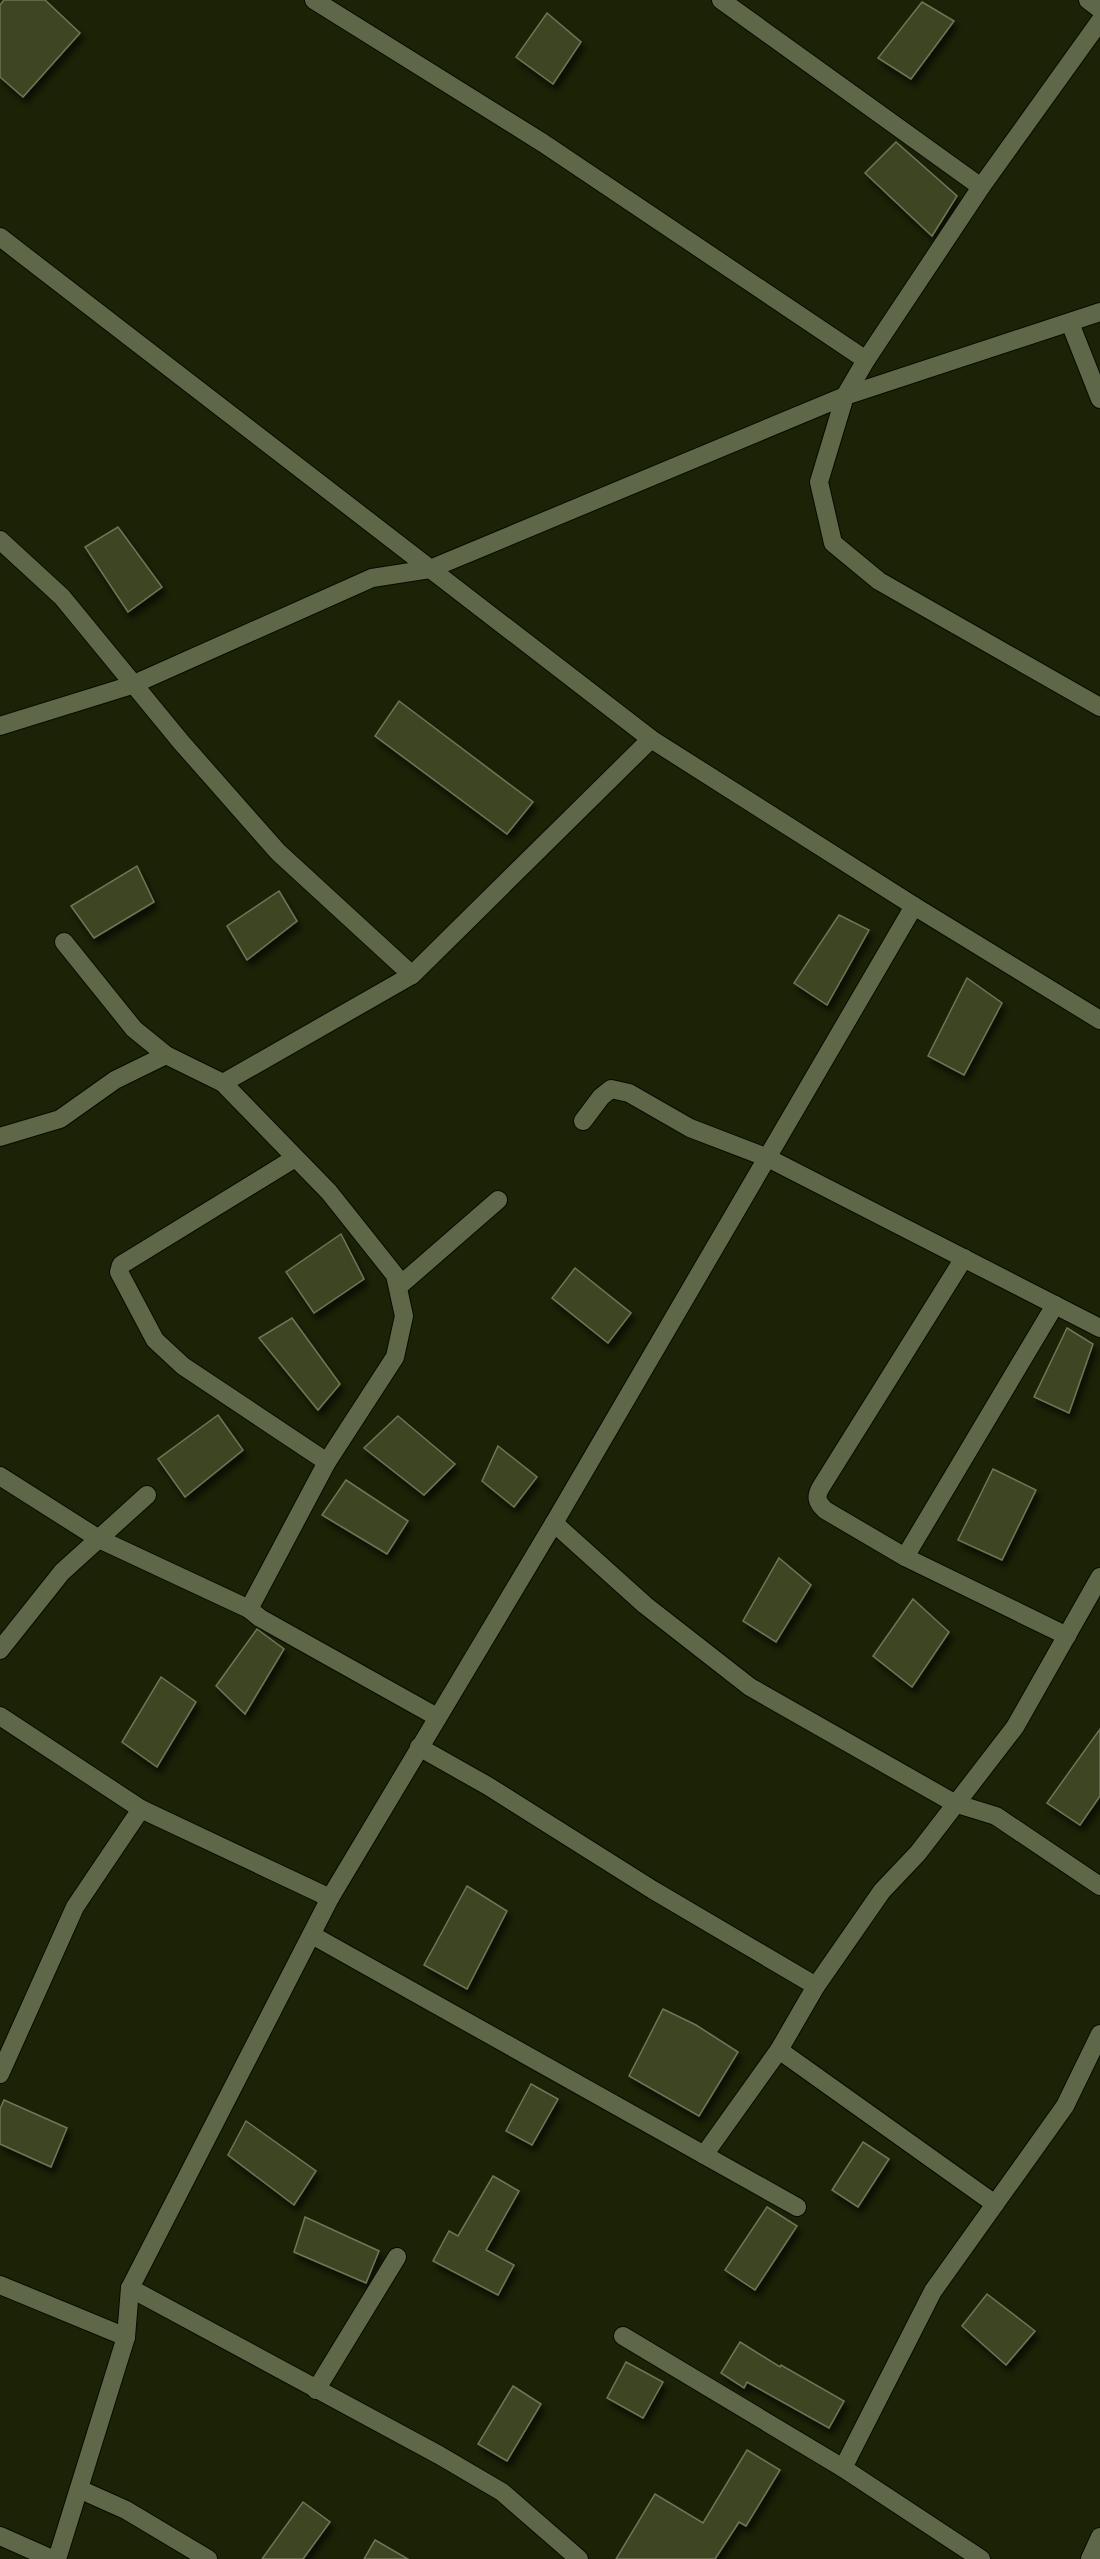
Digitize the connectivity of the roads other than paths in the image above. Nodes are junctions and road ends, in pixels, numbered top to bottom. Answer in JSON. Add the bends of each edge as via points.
{"nodes":[{"id":1,"x":314,"y":0,"type":"edge"},
{"id":2,"x":721,"y":0,"type":"edge"},
{"id":3,"x":1088,"y":0,"type":"edge"},
{"id":4,"x":1100,"y":9,"type":"edge"},
{"id":5,"x":1100,"y":21,"type":"edge"},
{"id":6,"x":981,"y":187,"type":"junction"},
{"id":7,"x":0,"y":237,"type":"edge"},
{"id":8,"x":1100,"y":312,"type":"edge"},
{"id":9,"x":1070,"y":323,"type":"junction"},
{"id":10,"x":866,"y":360,"type":"junction"},
{"id":11,"x":845,"y":396,"type":"junction"},
{"id":12,"x":1100,"y":399,"type":"edge"},
{"id":13,"x":0,"y":540,"type":"edge"},
{"id":14,"x":430,"y":569,"type":"junction"},
{"id":15,"x":132,"y":685,"type":"junction"},
{"id":16,"x":1100,"y":707,"type":"edge"},
{"id":17,"x":0,"y":726,"type":"edge"},
{"id":18,"x":651,"y":739,"type":"junction"},
{"id":19,"x":914,"y":906,"type":"junction"},
{"id":20,"x":64,"y":942,"type":"dead end"},
{"id":21,"x":412,"y":975,"type":"junction"},
{"id":22,"x":1100,"y":1020,"type":"edge"},
{"id":23,"x":166,"y":1055,"type":"junction"},
{"id":24,"x":223,"y":1083,"type":"junction"},
{"id":25,"x":583,"y":1121,"type":"dead end"},
{"id":26,"x":0,"y":1137,"type":"edge"},
{"id":27,"x":295,"y":1158,"type":"junction"},
{"id":28,"x":768,"y":1158,"type":"junction"},
{"id":29,"x":498,"y":1200,"type":"dead end"},
{"id":30,"x":964,"y":1258,"type":"junction"},
{"id":31,"x":398,"y":1287,"type":"junction"},
{"id":32,"x":1055,"y":1305,"type":"junction"},
{"id":33,"x":1100,"y":1328,"type":"edge"},
{"id":34,"x":327,"y":1462,"type":"junction"},
{"id":35,"x":0,"y":1476,"type":"edge"},
{"id":36,"x":147,"y":1495,"type":"dead end"},
{"id":37,"x":555,"y":1523,"type":"junction"},
{"id":38,"x":99,"y":1539,"type":"junction"},
{"id":39,"x":905,"y":1557,"type":"junction"},
{"id":40,"x":1100,"y":1577,"type":"edge"},
{"id":41,"x":249,"y":1609,"type":"junction"},
{"id":42,"x":1067,"y":1636,"type":"junction"},
{"id":43,"x":0,"y":1650,"type":"edge"},
{"id":44,"x":0,"y":1716,"type":"edge"},
{"id":45,"x":437,"y":1717,"type":"junction"},
{"id":46,"x":419,"y":1747,"type":"junction"},
{"id":47,"x":954,"y":1803,"type":"junction"},
{"id":48,"x":141,"y":1809,"type":"junction"},
{"id":49,"x":1100,"y":1886,"type":"edge"},
{"id":50,"x":330,"y":1898,"type":"junction"},
{"id":51,"x":312,"y":1935,"type":"junction"},
{"id":52,"x":816,"y":1986,"type":"junction"},
{"id":53,"x":1100,"y":2034,"type":"edge"},
{"id":54,"x":779,"y":2050,"type":"junction"},
{"id":55,"x":0,"y":2074,"type":"edge"},
{"id":56,"x":704,"y":2155,"type":"junction"},
{"id":57,"x":995,"y":2204,"type":"junction"},
{"id":58,"x":797,"y":2207,"type":"dead end"},
{"id":59,"x":397,"y":2257,"type":"dead end"},
{"id":60,"x":0,"y":2285,"type":"edge"},
{"id":61,"x":130,"y":2288,"type":"junction"},
{"id":62,"x":623,"y":2336,"type":"dead end"},
{"id":63,"x":126,"y":2337,"type":"junction"},
{"id":64,"x":315,"y":2390,"type":"junction"},
{"id":65,"x":843,"y":2468,"type":"junction"},
{"id":66,"x":79,"y":2489,"type":"junction"},
{"id":67,"x":0,"y":2536,"type":"edge"},
{"id":68,"x":1100,"y":2537,"type":"edge"},
{"id":69,"x":52,"y":2559,"type":"edge"},
{"id":70,"x":57,"y":2559,"type":"edge"},
{"id":71,"x":208,"y":2559,"type":"edge"},
{"id":72,"x":579,"y":2559,"type":"edge"},
{"id":73,"x":981,"y":2559,"type":"edge"},
{"id":74,"x":1090,"y":2559,"type":"edge"}],
"edges":[{"from":1,"to":10,"type":"street","via":[[543,143]]},
{"from":2,"to":6,"type":"street"},
{"from":3,"to":4,"type":"street"},
{"from":5,"to":6,"type":"street"},
{"from":6,"to":10,"type":"street"},
{"from":7,"to":14,"type":"street"},
{"from":8,"to":9,"type":"street"},
{"from":9,"to":11,"type":"street"},
{"from":9,"to":12,"type":"street"},
{"from":10,"to":11,"type":"street"},
{"from":11,"to":14,"type":"street"},
{"from":11,"to":16,"type":"street","via":[[819,482],[833,543],[879,581]]},
{"from":13,"to":15,"type":"street","via":[[62,597]]},
{"from":14,"to":15,"type":"street","via":[[372,578]]},
{"from":14,"to":18,"type":"street"},
{"from":15,"to":17,"type":"street"},
{"from":15,"to":21,"type":"street","via":[[278,852]]},
{"from":18,"to":19,"type":"street"},
{"from":18,"to":21,"type":"street"},
{"from":19,"to":22,"type":"street"},
{"from":19,"to":28,"type":"street"},
{"from":20,"to":23,"type":"street","via":[[134,1029]]},
{"from":21,"to":24,"type":"street"},
{"from":23,"to":24,"type":"street"},
{"from":23,"to":26,"type":"street","via":[[115,1080],[60,1119]]},
{"from":24,"to":27,"type":"street"},
{"from":25,"to":28,"type":"street","via":[[611,1089],[629,1093],[690,1128]]},
{"from":27,"to":31,"type":"street","via":[[388,1265]]},
{"from":27,"to":34,"type":"street","via":[[121,1265],[119,1272],[155,1340],[183,1366]]},
{"from":28,"to":30,"type":"street"},
{"from":28,"to":37,"type":"street"},
{"from":29,"to":31,"type":"street"},
{"from":30,"to":32,"type":"street"},
{"from":30,"to":39,"type":"street","via":[[817,1494],[818,1503],[825,1510]]},
{"from":31,"to":34,"type":"street","via":[[404,1316],[395,1357]]},
{"from":32,"to":33,"type":"street"},
{"from":32,"to":39,"type":"street"},
{"from":34,"to":41,"type":"street"},
{"from":35,"to":38,"type":"street"},
{"from":36,"to":38,"type":"street"},
{"from":37,"to":45,"type":"street"},
{"from":37,"to":47,"type":"street","via":[[645,1605],[750,1687]]},
{"from":38,"to":41,"type":"street"},
{"from":38,"to":43,"type":"street","via":[[62,1572]]},
{"from":39,"to":42,"type":"street"},
{"from":40,"to":42,"type":"street"},
{"from":41,"to":45,"type":"street"},
{"from":42,"to":47,"type":"street","via":[[1015,1726]]},
{"from":44,"to":48,"type":"street"},
{"from":45,"to":46,"type":"street"},
{"from":46,"to":50,"type":"street"},
{"from":46,"to":52,"type":"street"},
{"from":47,"to":49,"type":"street","via":[[996,1816]]},
{"from":47,"to":52,"type":"street","via":[[918,1853],[882,1892]]},
{"from":48,"to":50,"type":"street"},
{"from":48,"to":55,"type":"street","via":[[75,1907]]},
{"from":50,"to":51,"type":"street"},
{"from":51,"to":56,"type":"street"},
{"from":51,"to":61,"type":"street"},
{"from":52,"to":54,"type":"street"},
{"from":53,"to":57,"type":"street","via":[[1065,2106]]},
{"from":54,"to":56,"type":"street"},
{"from":54,"to":57,"type":"street"},
{"from":56,"to":58,"type":"street"},
{"from":57,"to":65,"type":"street","via":[[933,2291]]},
{"from":59,"to":64,"type":"street"},
{"from":60,"to":63,"type":"street"},
{"from":61,"to":63,"type":"street"},
{"from":61,"to":64,"type":"street"},
{"from":62,"to":65,"type":"street"},
{"from":63,"to":66,"type":"street"},
{"from":64,"to":72,"type":"street","via":[[502,2492]]},
{"from":65,"to":73,"type":"street"},
{"from":66,"to":70,"type":"street"},
{"from":66,"to":71,"type":"street","via":[[126,2510]]},
{"from":67,"to":69,"type":"street"},
{"from":68,"to":74,"type":"street"}]}
